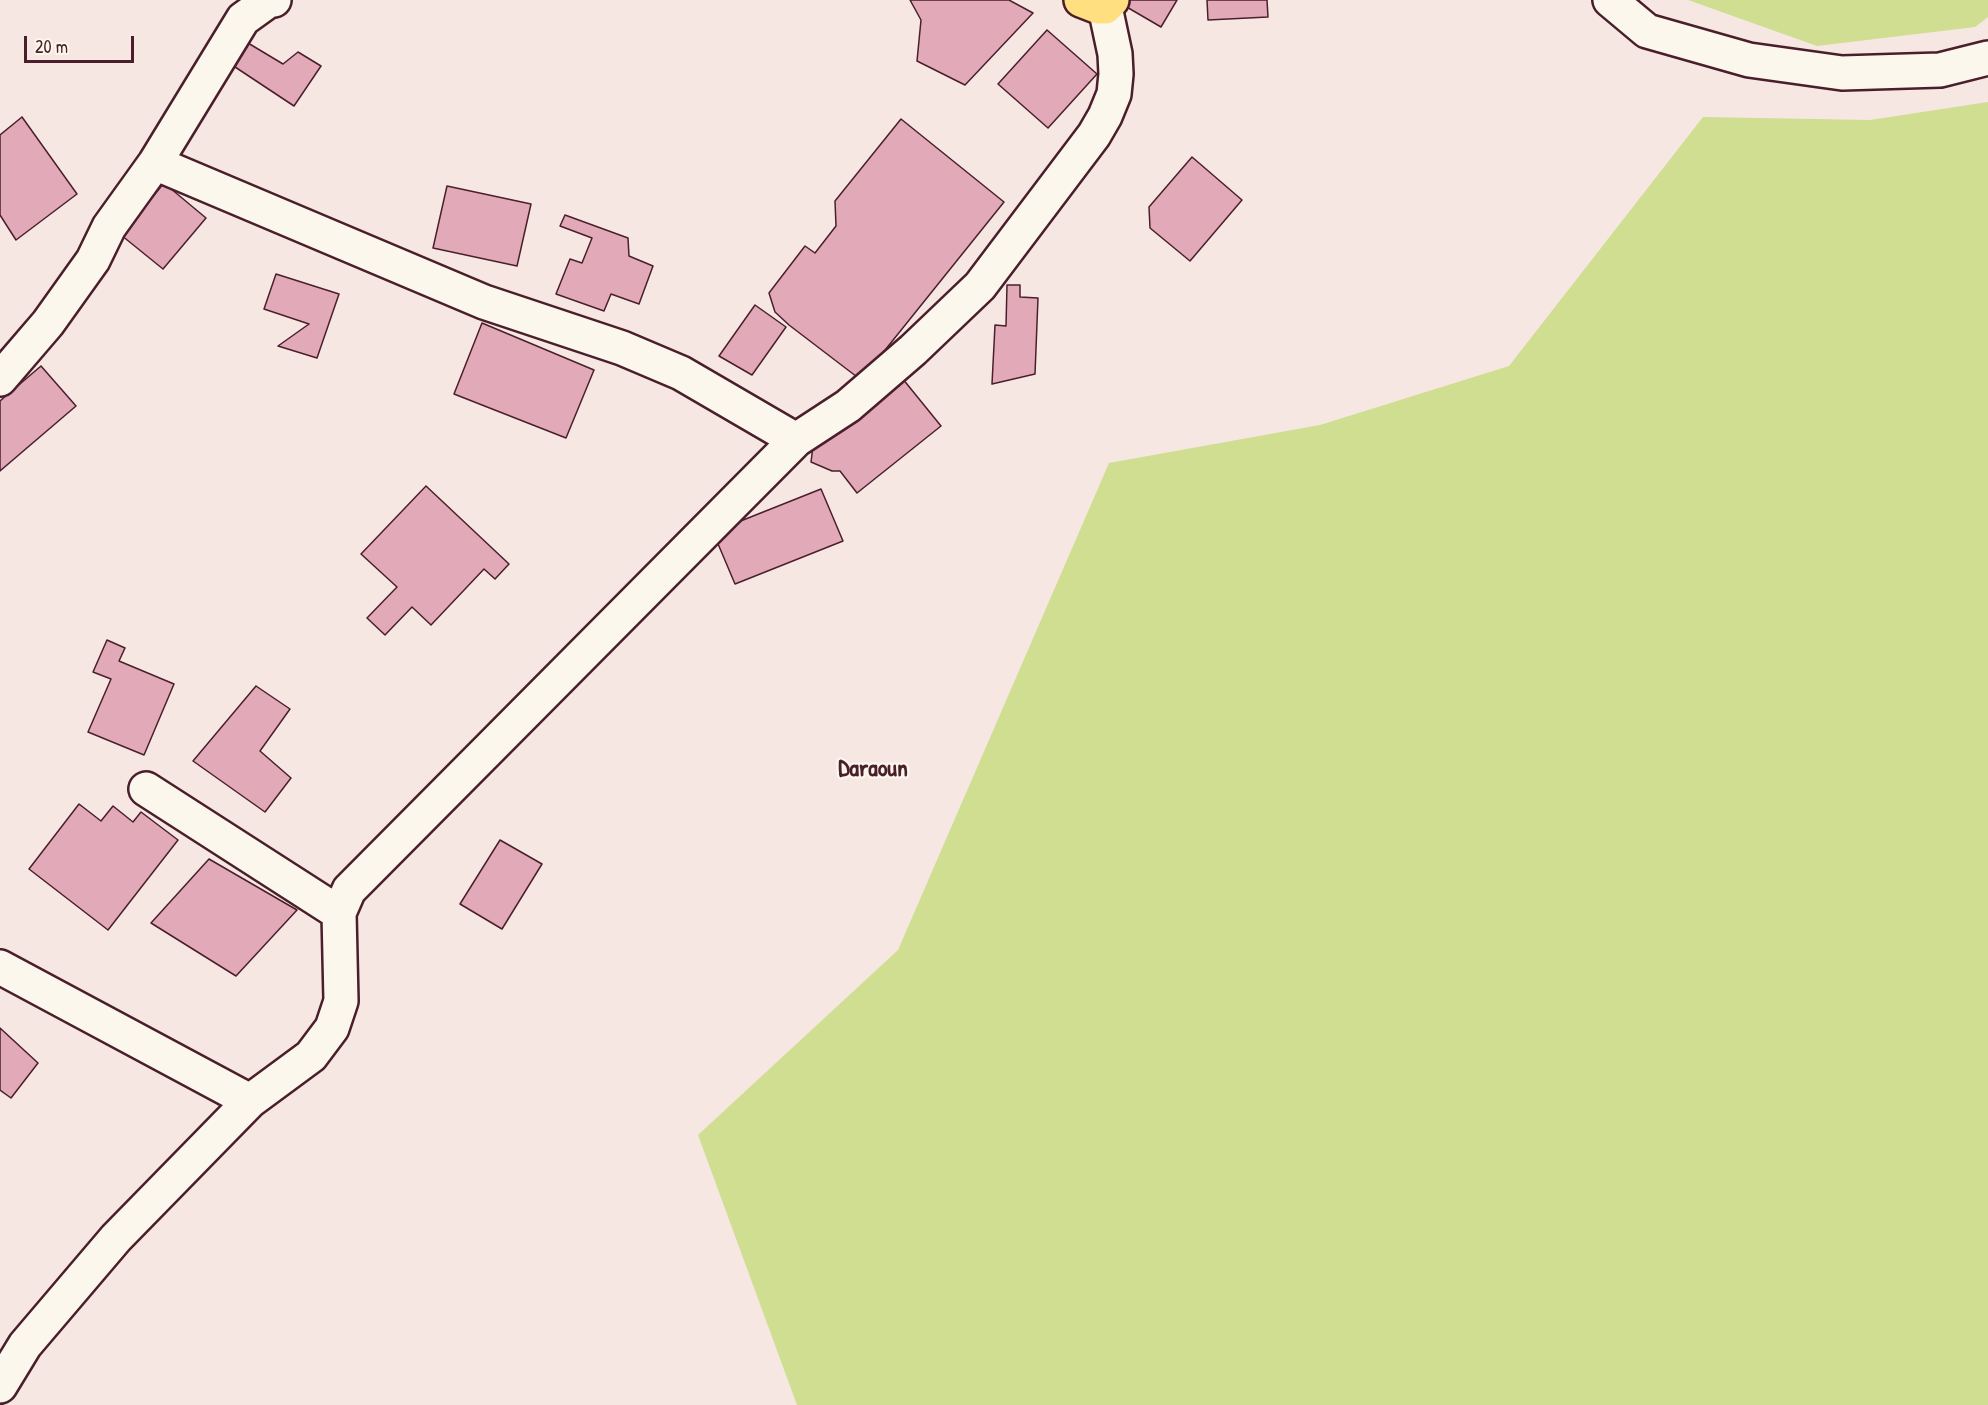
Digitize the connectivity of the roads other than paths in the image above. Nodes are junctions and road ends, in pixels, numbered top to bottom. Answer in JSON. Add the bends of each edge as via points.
{"nodes":[{"id":1,"x":274,"y":0,"type":"edge"},
{"id":2,"x":1610,"y":0,"type":"edge"},
{"id":3,"x":1099,"y":2,"type":"edge"},
{"id":4,"x":1988,"y":58,"type":"edge"},
{"id":5,"x":155,"y":163,"type":"junction"},
{"id":6,"x":0,"y":379,"type":"edge"},
{"id":7,"x":796,"y":440,"type":"junction"},
{"id":8,"x":146,"y":789,"type":"dead end"},
{"id":9,"x":339,"y":913,"type":"junction"},
{"id":10,"x":0,"y":967,"type":"edge"},
{"id":11,"x":250,"y":1101,"type":"junction"},
{"id":12,"x":0,"y":1386,"type":"edge"}],
"edges":[{"from":1,"to":5,"type":"street","via":[[243,19]]},
{"from":2,"to":4,"type":"street","via":[[1647,31],[1749,60],[1842,73],[1940,70]]},
{"from":3,"to":7,"type":"street","via":[[1116,74],[1114,94],[1094,135],[980,286],[856,399]]},
{"from":5,"to":6,"type":"street","via":[[48,323]]},
{"from":5,"to":7,"type":"street","via":[[484,302],[622,348],[681,373]]},
{"from":7,"to":9,"type":"street","via":[[350,890]]},
{"from":8,"to":9,"type":"street"},
{"from":9,"to":11,"type":"street","via":[[341,1001],[332,1028],[311,1056]]},
{"from":10,"to":11,"type":"street"},
{"from":11,"to":12,"type":"street","via":[[116,1238],[25,1345]]}]}
